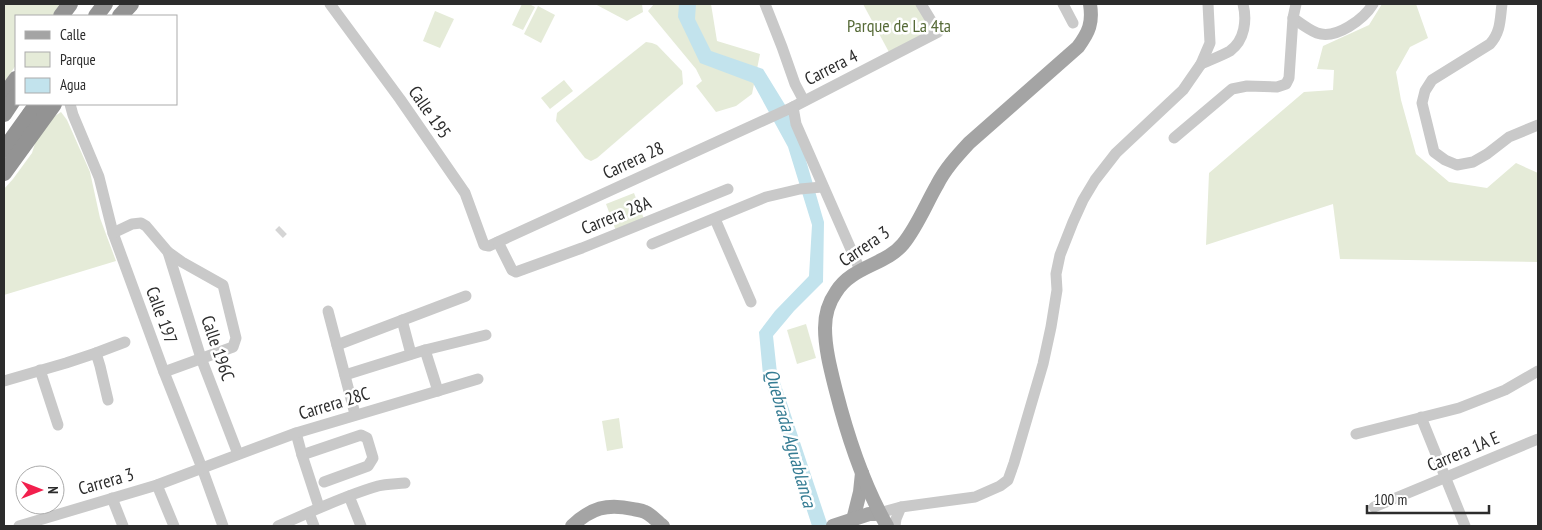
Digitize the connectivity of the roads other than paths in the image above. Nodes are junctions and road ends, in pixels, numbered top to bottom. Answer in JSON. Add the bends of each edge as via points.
{"nodes":[{"id":1,"x":70,"y":4,"type":"edge"},
{"id":2,"x":82,"y":4,"type":"edge"},
{"id":3,"x":105,"y":4,"type":"edge"},
{"id":4,"x":131,"y":4,"type":"edge"},
{"id":5,"x":330,"y":4,"type":"edge"},
{"id":6,"x":765,"y":4,"type":"edge"},
{"id":7,"x":921,"y":4,"type":"edge"},
{"id":8,"x":1063,"y":4,"type":"edge"},
{"id":9,"x":1208,"y":4,"type":"edge"},
{"id":10,"x":1243,"y":4,"type":"edge"},
{"id":11,"x":1296,"y":4,"type":"edge"},
{"id":12,"x":1374,"y":4,"type":"edge"},
{"id":13,"x":1502,"y":4,"type":"edge"},
{"id":14,"x":1090,"y":6,"type":"edge"},
{"id":15,"x":62,"y":15,"type":"edge"},
{"id":16,"x":74,"y":15,"type":"edge"},
{"id":17,"x":97,"y":15,"type":"edge"},
{"id":18,"x":119,"y":15,"type":"edge"},
{"id":19,"x":1293,"y":18,"type":"junction"},
{"id":20,"x":1073,"y":23,"type":"dead end"},
{"id":21,"x":1201,"y":64,"type":"junction"},
{"id":22,"x":15,"y":80,"type":"edge"},
{"id":23,"x":4,"y":96,"type":"edge"},
{"id":24,"x":15,"y":98,"type":"edge"},
{"id":25,"x":804,"y":101,"type":"junction"},
{"id":26,"x":43,"y":107,"type":"edge"},
{"id":27,"x":791,"y":108,"type":"junction"},
{"id":28,"x":72,"y":110,"type":"edge"},
{"id":29,"x":4,"y":114,"type":"edge"},
{"id":30,"x":1538,"y":125,"type":"edge"},
{"id":31,"x":1174,"y":138,"type":"dead end"},
{"id":32,"x":4,"y":150,"type":"edge"},
{"id":33,"x":6,"y":171,"type":"edge"},
{"id":34,"x":819,"y":187,"type":"junction"},
{"id":35,"x":728,"y":189,"type":"dead end"},
{"id":36,"x":715,"y":219,"type":"junction"},
{"id":37,"x":113,"y":233,"type":"junction"},
{"id":38,"x":493,"y":244,"type":"junction"},
{"id":39,"x":652,"y":244,"type":"dead end"},
{"id":40,"x":168,"y":252,"type":"junction"},
{"id":41,"x":860,"y":270,"type":"junction"},
{"id":42,"x":516,"y":272,"type":"joint"},
{"id":43,"x":466,"y":296,"type":"dead end"},
{"id":44,"x":751,"y":302,"type":"dead end"},
{"id":45,"x":328,"y":310,"type":"dead end"},
{"id":46,"x":402,"y":320,"type":"junction"},
{"id":47,"x":486,"y":335,"type":"dead end"},
{"id":48,"x":125,"y":342,"type":"dead end"},
{"id":49,"x":337,"y":345,"type":"junction"},
{"id":50,"x":425,"y":350,"type":"junction"},
{"id":51,"x":96,"y":353,"type":"junction"},
{"id":52,"x":411,"y":354,"type":"junction"},
{"id":53,"x":202,"y":358,"type":"junction"},
{"id":54,"x":40,"y":370,"type":"junction"},
{"id":55,"x":1538,"y":371,"type":"edge"},
{"id":56,"x":164,"y":372,"type":"junction"},
{"id":57,"x":345,"y":375,"type":"junction"},
{"id":58,"x":478,"y":379,"type":"dead end"},
{"id":59,"x":4,"y":381,"type":"edge"},
{"id":60,"x":438,"y":391,"type":"junction"},
{"id":61,"x":108,"y":400,"type":"dead end"},
{"id":62,"x":355,"y":414,"type":"junction"},
{"id":63,"x":1421,"y":417,"type":"junction"},
{"id":64,"x":58,"y":425,"type":"dead end"},
{"id":65,"x":296,"y":433,"type":"junction"},
{"id":66,"x":1356,"y":434,"type":"dead end"},
{"id":67,"x":1538,"y":439,"type":"edge"},
{"id":68,"x":238,"y":454,"type":"junction"},
{"id":69,"x":302,"y":455,"type":"junction"},
{"id":70,"x":202,"y":468,"type":"junction"},
{"id":71,"x":862,"y":473,"type":"junction"},
{"id":72,"x":1445,"y":478,"type":"junction"},
{"id":73,"x":324,"y":482,"type":"dead end"},
{"id":74,"x":405,"y":483,"type":"dead end"},
{"id":75,"x":157,"y":485,"type":"junction"},
{"id":76,"x":349,"y":496,"type":"junction"},
{"id":77,"x":112,"y":498,"type":"junction"},
{"id":78,"x":319,"y":507,"type":"junction"},
{"id":79,"x":901,"y":507,"type":"junction"},
{"id":80,"x":1374,"y":507,"type":"dead end"},
{"id":81,"x":309,"y":513,"type":"junction"},
{"id":82,"x":875,"y":518,"type":"edge"},
{"id":83,"x":851,"y":523,"type":"edge"},
{"id":84,"x":22,"y":526,"type":"edge"},
{"id":85,"x":123,"y":526,"type":"edge"},
{"id":86,"x":174,"y":526,"type":"edge"},
{"id":87,"x":223,"y":526,"type":"edge"},
{"id":88,"x":278,"y":526,"type":"edge"},
{"id":89,"x":314,"y":526,"type":"edge"},
{"id":90,"x":361,"y":526,"type":"edge"},
{"id":91,"x":572,"y":526,"type":"edge"},
{"id":92,"x":663,"y":526,"type":"edge"},
{"id":93,"x":833,"y":526,"type":"edge"},
{"id":94,"x":887,"y":526,"type":"edge"},
{"id":95,"x":895,"y":526,"type":"edge"},
{"id":96,"x":1465,"y":526,"type":"edge"}],
"edges":[{"from":1,"to":15,"type":"highway"},
{"from":2,"to":16,"type":"highway"},
{"from":3,"to":17,"type":"highway"},
{"from":4,"to":18,"type":"highway"},
{"from":5,"to":38,"type":"street","name":"Calle 195","via":[[465,193],[484,245]]},
{"from":6,"to":25,"type":"street","via":[[794,84]]},
{"from":7,"to":25,"type":"street","name":"Carrera 4","via":[[938,32]]},
{"from":8,"to":20,"type":"street"},
{"from":9,"to":21,"type":"street","via":[[1210,43]]},
{"from":10,"to":21,"type":"street","via":[[1246,16],[1240,39],[1230,50]]},
{"from":11,"to":19,"type":"street"},
{"from":12,"to":19,"type":"street","via":[[1353,25],[1327,34],[1317,33]]},
{"from":13,"to":30,"type":"street","via":[[1496,38],[1432,80],[1425,92],[1422,104],[1430,141],[1434,152],[1457,165],[1473,162],[1509,137]]},
{"from":14,"to":41,"type":"main road","name":"Carrera 3","via":[[1091,24],[1078,47],[954,159],[898,250]]},
{"from":19,"to":31,"type":"street","via":[[1286,84],[1232,89]]},
{"from":21,"to":79,"type":"street","via":[[1183,90],[1116,153],[1083,200],[1060,255],[1043,364],[1008,480],[975,497]]},
{"from":22,"to":23,"type":"highway"},
{"from":24,"to":29,"type":"highway"},
{"from":25,"to":27,"type":"street","name":"Carrera 4"},
{"from":26,"to":28,"type":"street","name":"Calle 197","via":[[60,106]]},
{"from":26,"to":32,"type":"highway"},
{"from":26,"to":33,"type":"highway"},
{"from":26,"to":33,"type":"highway"},
{"from":27,"to":34,"type":"street"},
{"from":27,"to":38,"type":"street","name":"Carrera 28"},
{"from":28,"to":37,"type":"street","name":"Calle 197","via":[[99,177]]},
{"from":34,"to":36,"type":"street","via":[[766,197]]},
{"from":34,"to":41,"type":"street"},
{"from":35,"to":42,"type":"street","name":"Carrera 28A"},
{"from":36,"to":39,"type":"street"},
{"from":36,"to":44,"type":"street"},
{"from":37,"to":40,"type":"street","name":"Calle 196C","via":[[141,223]]},
{"from":37,"to":56,"type":"street","name":"Calle 197"},
{"from":38,"to":42,"type":"street","name":"Calle 195"},
{"from":40,"to":53,"type":"street","name":"Calle 196C"},
{"from":40,"to":53,"type":"street","name":"Calle 196C","via":[[224,285],[236,338],[233,347]]},
{"from":41,"to":71,"type":"main road","name":"Carrera 3","via":[[836,290],[825,326],[833,379]]},
{"from":43,"to":46,"type":"street"},
{"from":45,"to":49,"type":"street"},
{"from":46,"to":49,"type":"street"},
{"from":46,"to":52,"type":"street"},
{"from":47,"to":50,"type":"street"},
{"from":48,"to":51,"type":"street"},
{"from":49,"to":57,"type":"street"},
{"from":50,"to":52,"type":"street"},
{"from":50,"to":60,"type":"street"},
{"from":51,"to":54,"type":"street"},
{"from":51,"to":61,"type":"street"},
{"from":52,"to":57,"type":"street"},
{"from":53,"to":56,"type":"street"},
{"from":53,"to":68,"type":"street","name":"Calle 196C"},
{"from":54,"to":59,"type":"street"},
{"from":54,"to":64,"type":"street"},
{"from":55,"to":63,"type":"street","via":[[1506,390],[1459,408]]},
{"from":56,"to":70,"type":"street","name":"Calle 197"},
{"from":57,"to":62,"type":"street"},
{"from":58,"to":60,"type":"street","name":"Carrera 28C"},
{"from":60,"to":62,"type":"street","name":"Carrera 28C"},
{"from":62,"to":65,"type":"street","name":"Carrera 28C"},
{"from":63,"to":66,"type":"street"},
{"from":63,"to":72,"type":"street"},
{"from":65,"to":68,"type":"street","name":"Carrera 28C"},
{"from":65,"to":69,"type":"street"},
{"from":67,"to":72,"type":"street","name":"Carrera 1A E"},
{"from":68,"to":70,"type":"street","name":"Carrera 28C"},
{"from":69,"to":73,"type":"street","via":[[361,434],[367,438],[373,458],[368,466]]},
{"from":69,"to":78,"type":"street"},
{"from":70,"to":75,"type":"street","name":"Carrera 3"},
{"from":70,"to":87,"type":"street","name":"Calle 197"},
{"from":71,"to":82,"type":"main road","name":"Carrera 3"},
{"from":71,"to":83,"type":"main road"},
{"from":72,"to":80,"type":"street","name":"Carrera 1A E"},
{"from":72,"to":96,"type":"street"},
{"from":74,"to":76,"type":"street","via":[[379,485]]},
{"from":75,"to":77,"type":"street","name":"Carrera 3"},
{"from":75,"to":86,"type":"street"},
{"from":76,"to":78,"type":"street"},
{"from":76,"to":90,"type":"street"},
{"from":77,"to":84,"type":"street","name":"Carrera 3"},
{"from":77,"to":85,"type":"street"},
{"from":78,"to":81,"type":"street"},
{"from":79,"to":82,"type":"street"},
{"from":79,"to":95,"type":"street"},
{"from":81,"to":88,"type":"street"},
{"from":81,"to":89,"type":"street"},
{"from":82,"to":83,"type":"main road"},
{"from":82,"to":94,"type":"main road","name":"Carrera 3"},
{"from":83,"to":93,"type":"main road"},
{"from":91,"to":92,"type":"main road","via":[[595,510],[611,507],[645,512]]}]}
